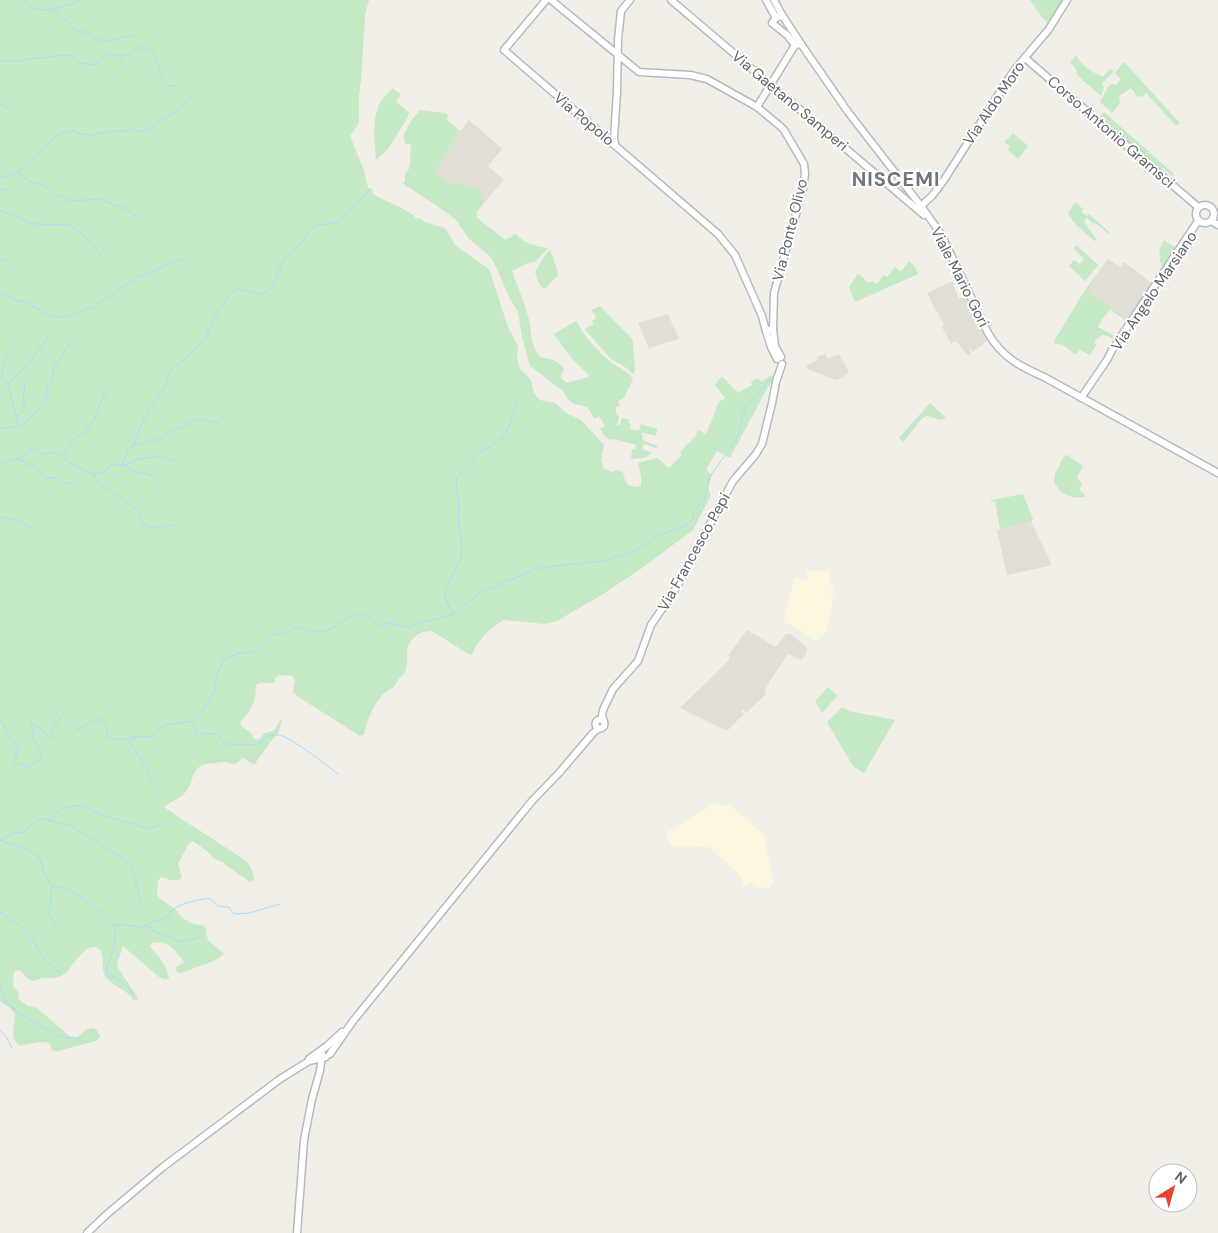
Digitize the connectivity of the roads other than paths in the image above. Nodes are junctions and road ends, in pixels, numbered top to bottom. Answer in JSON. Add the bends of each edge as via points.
{"nodes":[{"id":1,"x":546,"y":0,"type":"edge"},
{"id":2,"x":551,"y":0,"type":"edge"},
{"id":3,"x":630,"y":0,"type":"edge"},
{"id":4,"x":671,"y":0,"type":"edge"},
{"id":5,"x":766,"y":0,"type":"edge"},
{"id":6,"x":774,"y":0,"type":"edge"},
{"id":7,"x":1067,"y":0,"type":"edge"},
{"id":8,"x":777,"y":19,"type":"junction"},
{"id":9,"x":798,"y":44,"type":"junction"},
{"id":10,"x":618,"y":55,"type":"junction"},
{"id":11,"x":1025,"y":58,"type":"junction"},
{"id":12,"x":770,"y":85,"type":"junction"},
{"id":13,"x":757,"y":107,"type":"junction"},
{"id":14,"x":613,"y":141,"type":"junction"},
{"id":15,"x":913,"y":201,"type":"junction"},
{"id":16,"x":921,"y":206,"type":"junction"},
{"id":17,"x":1198,"y":207,"type":"junction"},
{"id":18,"x":1214,"y":219,"type":"edge"},
{"id":19,"x":933,"y":222,"type":"junction"},
{"id":20,"x":1200,"y":222,"type":"junction"},
{"id":21,"x":1218,"y":225,"type":"edge"},
{"id":22,"x":769,"y":330,"type":"junction"},
{"id":23,"x":1082,"y":398,"type":"junction"},
{"id":24,"x":1218,"y":473,"type":"edge"},
{"id":25,"x":609,"y":697,"type":"junction"},
{"id":26,"x":597,"y":725,"type":"junction"},
{"id":27,"x":325,"y":1054,"type":"junction"},
{"id":28,"x":87,"y":1233,"type":"edge"},
{"id":29,"x":297,"y":1233,"type":"edge"}],
"edges":[{"from":1,"to":14,"type":"main road","name":"Via Popolo","via":[[504,50]]},
{"from":2,"to":10,"type":"main road"},
{"from":3,"to":10,"type":"main road","via":[[621,11]]},
{"from":4,"to":12,"type":"main road","name":"Via Gaetano Samperi"},
{"from":5,"to":8,"type":"main road","name":"Viale Mario Gori"},
{"from":6,"to":8,"type":"main road","name":"Viale Mario Gori"},
{"from":7,"to":11,"type":"main road","name":"Via Aldo Moro"},
{"from":8,"to":9,"type":"main road","name":"Viale Mario Gori"},
{"from":8,"to":9,"type":"main road","via":[[787,35]]},
{"from":9,"to":12,"type":"main road"},
{"from":9,"to":15,"type":"main road","name":"Viale Mario Gori"},
{"from":10,"to":13,"type":"main road","name":"Via Ponte Olivo","via":[[638,72],[698,76]]},
{"from":10,"to":14,"type":"main road"},
{"from":11,"to":16,"type":"main road","name":"Via Aldo Moro","via":[[1008,78],[944,180]]},
{"from":11,"to":17,"type":"main road","name":"Corso Antonio Gramsci"},
{"from":12,"to":13,"type":"main road"},
{"from":12,"to":15,"type":"main road","name":"Via Gaetano Samperi"},
{"from":13,"to":22,"type":"main road","name":"Via Ponte Olivo","via":[[780,126],[805,170],[803,189],[774,293]]},
{"from":14,"to":22,"type":"main road","name":"Via Popolo","via":[[664,188],[667,196],[715,237],[732,258]]},
{"from":15,"to":16,"type":"main road","name":"Viale Mario Gori"},
{"from":15,"to":19,"type":"main road","name":"Via Gaetano Samperi"},
{"from":16,"to":19,"type":"main road","name":"Viale Mario Gori"},
{"from":17,"to":18,"type":"main road","via":[[1210,206]]},
{"from":17,"to":20,"type":"main road","via":[[1195,215]]},
{"from":18,"to":20,"type":"main road"},
{"from":18,"to":21,"type":"main road"},
{"from":19,"to":23,"type":"main road","name":"Viale Mario Gori","via":[[998,347],[1018,365]]},
{"from":20,"to":23,"type":"main road","name":"Via Angelo Marsiano"},
{"from":22,"to":25,"type":"main road","name":"Via Francesco Pepi","via":[[779,361],[762,444],[733,481],[675,590],[651,625],[638,660]]},
{"from":23,"to":24,"type":"main road","name":"Viale Mario Gori"},
{"from":25,"to":26,"type":"main road","name":"Via Francesco Pepi","via":[[602,706]]},
{"from":25,"to":26,"type":"main road","via":[[602,714],[604,722],[600,720]]},
{"from":26,"to":27,"type":"main road","name":"Via Francesco Pepi"},
{"from":27,"to":28,"type":"main road","via":[[280,1079],[163,1167]]},
{"from":27,"to":29,"type":"main road","via":[[304,1140]]}]}
